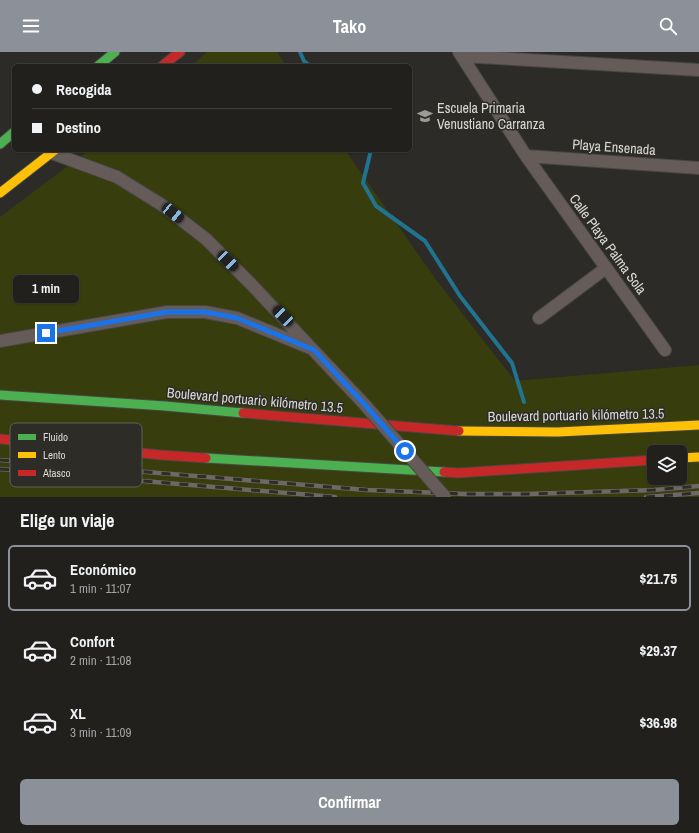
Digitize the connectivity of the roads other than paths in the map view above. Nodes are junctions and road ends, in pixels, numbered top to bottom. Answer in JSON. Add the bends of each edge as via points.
{"nodes":[{"id":1,"x":115,"y":52,"type":"edge"},
{"id":2,"x":180,"y":52,"type":"edge"},
{"id":3,"x":460,"y":54,"type":"edge"},
{"id":4,"x":100,"y":64,"type":"edge"},
{"id":5,"x":165,"y":64,"type":"edge"},
{"id":6,"x":699,"y":70,"type":"edge"},
{"id":7,"x":12,"y":134,"type":"edge"},
{"id":8,"x":0,"y":144,"type":"edge"},
{"id":9,"x":52,"y":152,"type":"edge"},
{"id":10,"x":55,"y":152,"type":"edge"},
{"id":11,"x":526,"y":156,"type":"junction"},
{"id":12,"x":699,"y":168,"type":"edge"},
{"id":13,"x":0,"y":193,"type":"edge"},
{"id":14,"x":606,"y":268,"type":"junction"},
{"id":15,"x":539,"y":318,"type":"dead end"},
{"id":16,"x":0,"y":341,"type":"edge"},
{"id":17,"x":314,"y":350,"type":"junction"},
{"id":18,"x":665,"y":350,"type":"dead end"},
{"id":19,"x":0,"y":394,"type":"edge"},
{"id":20,"x":699,"y":425,"type":"edge"},
{"id":21,"x":0,"y":439,"type":"edge"},
{"id":22,"x":10,"y":440,"type":"edge"},
{"id":23,"x":142,"y":453,"type":"edge"},
{"id":24,"x":699,"y":457,"type":"edge"},
{"id":25,"x":687,"y":458,"type":"edge"},
{"id":26,"x":647,"y":461,"type":"edge"},
{"id":27,"x":445,"y":497,"type":"edge"}],
"edges":[{"from":1,"to":4,"type":"main road"},
{"from":2,"to":5,"type":"main road"},
{"from":3,"to":6,"type":"street"},
{"from":3,"to":11,"type":"street","name":"Calle Playa Palma Sola"},
{"from":7,"to":8,"type":"main road"},
{"from":9,"to":13,"type":"main road"},
{"from":10,"to":17,"type":"street","via":[[117,177],[162,205],[206,239]]},
{"from":11,"to":12,"type":"street","name":"Playa Ensenada"},
{"from":11,"to":14,"type":"street","name":"Calle Playa Palma Sola"},
{"from":14,"to":15,"type":"street"},
{"from":14,"to":18,"type":"street","name":"Calle Playa Palma Sola"},
{"from":16,"to":17,"type":"street","via":[[167,312],[205,312],[237,318]]},
{"from":17,"to":27,"type":"street","bridge":true},
{"from":19,"to":20,"type":"main road","name":"Boulevard portuario kilómetro 13.5","via":[[452,431],[558,432]]},
{"from":21,"to":22,"type":"main road"},
{"from":23,"to":26,"type":"main road","via":[[458,473]]},
{"from":24,"to":25,"type":"main road"}]}
